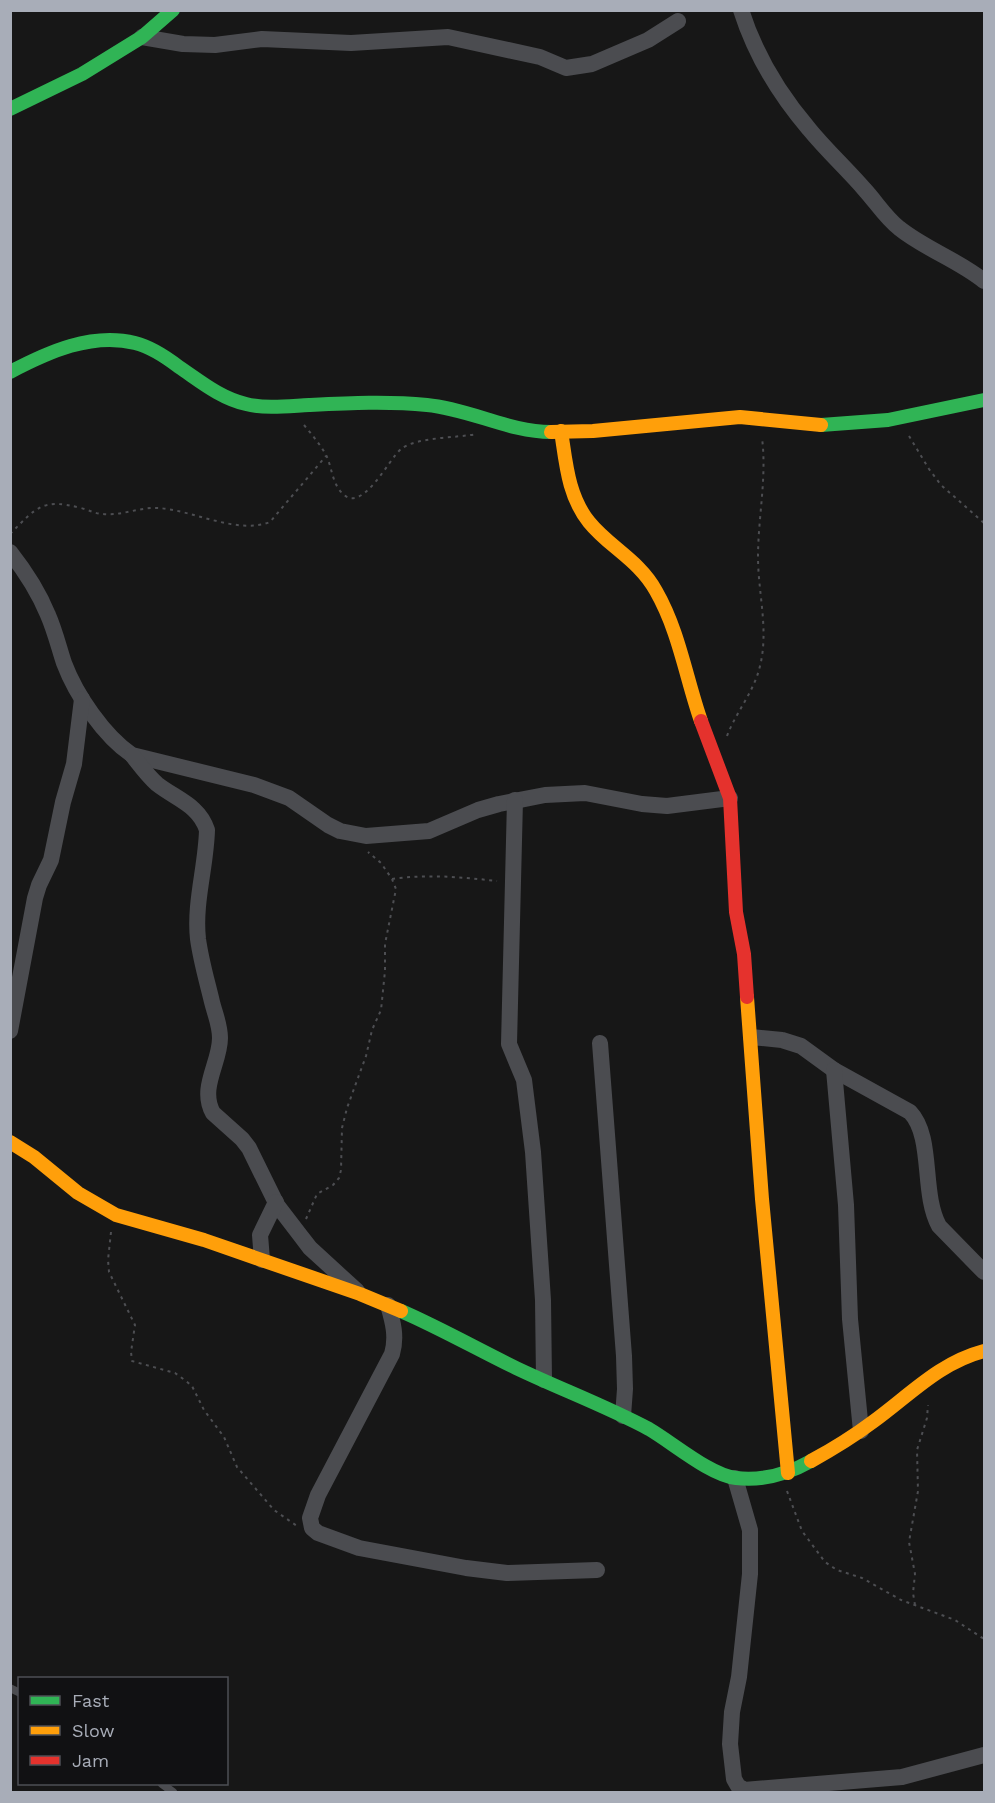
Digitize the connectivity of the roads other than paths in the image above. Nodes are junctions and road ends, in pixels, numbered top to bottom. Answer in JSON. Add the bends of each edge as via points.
{"nodes":[{"id":1,"x":172,"y":10,"type":"edge"},
{"id":2,"x":741,"y":10,"type":"edge"},
{"id":3,"x":678,"y":21,"type":"dead end"},
{"id":4,"x":142,"y":37,"type":"junction"},
{"id":5,"x":10,"y":109,"type":"edge"},
{"id":6,"x":984,"y":281,"type":"edge"},
{"id":7,"x":10,"y":372,"type":"edge"},
{"id":8,"x":984,"y":400,"type":"edge"},
{"id":9,"x":561,"y":431,"type":"junction"},
{"id":10,"x":10,"y":552,"type":"edge"},
{"id":11,"x":82,"y":699,"type":"junction"},
{"id":12,"x":132,"y":755,"type":"junction"},
{"id":13,"x":730,"y":798,"type":"junction"},
{"id":14,"x":515,"y":800,"type":"junction"},
{"id":15,"x":10,"y":1031,"type":"edge"},
{"id":16,"x":751,"y":1037,"type":"junction"},
{"id":17,"x":600,"y":1043,"type":"dead end"},
{"id":18,"x":834,"y":1070,"type":"junction"},
{"id":19,"x":10,"y":1142,"type":"edge"},
{"id":20,"x":276,"y":1202,"type":"junction"},
{"id":21,"x":262,"y":1260,"type":"junction"},
{"id":22,"x":984,"y":1272,"type":"edge"},
{"id":23,"x":360,"y":1293,"type":"junction"},
{"id":24,"x":388,"y":1305,"type":"junction"},
{"id":25,"x":984,"y":1351,"type":"edge"},
{"id":26,"x":544,"y":1380,"type":"junction"},
{"id":27,"x":623,"y":1416,"type":"junction"},
{"id":28,"x":861,"y":1431,"type":"junction"},
{"id":29,"x":784,"y":1474,"type":"junction"},
{"id":30,"x":735,"y":1478,"type":"junction"},
{"id":31,"x":597,"y":1570,"type":"dead end"},
{"id":32,"x":984,"y":1755,"type":"edge"}],
"edges":[{"from":1,"to":4,"type":"street"},
{"from":2,"to":6,"type":"street","via":[[750,38],[776,86],[808,129],[897,227]]},
{"from":3,"to":4,"type":"street","via":[[648,40],[592,64],[566,68],[540,57],[448,37],[351,43],[262,39],[215,45]]},
{"from":4,"to":5,"type":"street","via":[[82,74]]},
{"from":7,"to":9,"type":"street","via":[[62,348],[94,340],[124,340],[149,348],[213,391],[246,404],[438,405],[518,428]]},
{"from":8,"to":9,"type":"street","via":[[898,418],[829,425],[739,417]]},
{"from":9,"to":13,"type":"street","via":[[577,505],[590,524],[637,565],[666,609],[692,696]]},
{"from":10,"to":11,"type":"street","via":[[48,615],[64,664]]},
{"from":11,"to":12,"type":"street"},
{"from":11,"to":15,"type":"street","via":[[74,764],[51,860],[35,898]]},
{"from":12,"to":14,"type":"street","via":[[254,785],[289,798],[340,831],[366,836],[429,831],[478,810]]},
{"from":12,"to":20,"type":"street","via":[[157,783],[195,809],[207,830],[197,913],[198,938],[220,1039],[208,1102],[213,1113],[249,1148]]},
{"from":13,"to":14,"type":"street","via":[[668,806],[585,794]]},
{"from":13,"to":16,"type":"street","via":[[736,912]]},
{"from":14,"to":26,"type":"street","via":[[509,1044],[524,1080],[533,1152]]},
{"from":16,"to":18,"type":"street","via":[[801,1046]]},
{"from":16,"to":29,"type":"street","via":[[776,1326]]},
{"from":17,"to":27,"type":"street","via":[[624,1356]]},
{"from":18,"to":22,"type":"street","via":[[915,1118],[923,1142],[934,1217]]},
{"from":18,"to":28,"type":"street"},
{"from":19,"to":21,"type":"street","via":[[34,1156],[78,1193],[114,1214]]},
{"from":20,"to":21,"type":"street","via":[[260,1235]]},
{"from":20,"to":23,"type":"street","via":[[300,1235]]},
{"from":21,"to":23,"type":"street"},
{"from":23,"to":24,"type":"street"},
{"from":24,"to":26,"type":"street"},
{"from":24,"to":31,"type":"street","via":[[394,1327],[392,1354],[318,1495],[310,1518],[312,1528],[359,1548],[466,1568],[507,1573]]},
{"from":25,"to":28,"type":"street","via":[[946,1365]]},
{"from":26,"to":27,"type":"street"},
{"from":27,"to":30,"type":"street","via":[[712,1469]]},
{"from":28,"to":29,"type":"street"},
{"from":29,"to":30,"type":"street"},
{"from":30,"to":32,"type":"street","via":[[750,1530],[750,1574],[732,1712],[731,1762],[738,1786],[744,1790],[902,1777]]}]}
